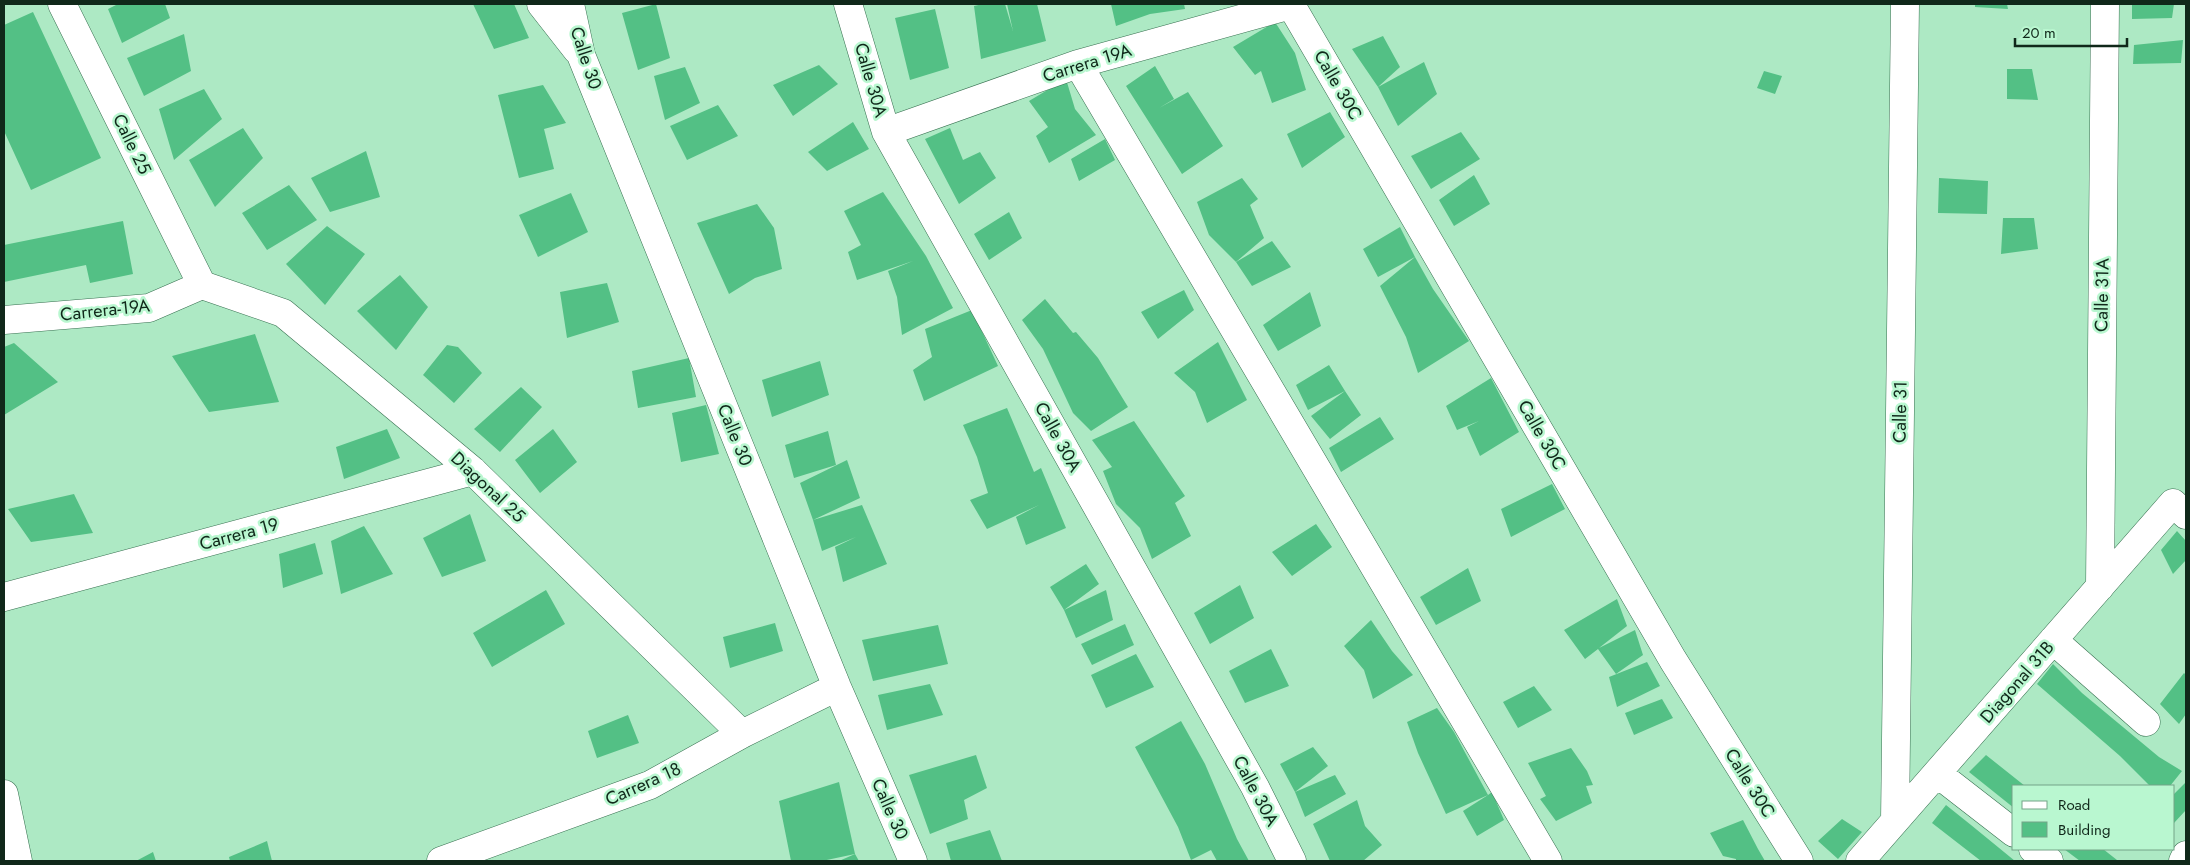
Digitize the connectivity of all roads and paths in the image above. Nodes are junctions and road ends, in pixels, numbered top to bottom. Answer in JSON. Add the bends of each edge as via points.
{"nodes":[{"id":1,"x":62,"y":4,"type":"edge"},
{"id":2,"x":541,"y":4,"type":"edge"},
{"id":3,"x":570,"y":4,"type":"edge"},
{"id":4,"x":848,"y":4,"type":"edge"},
{"id":5,"x":1905,"y":4,"type":"edge"},
{"id":6,"x":2105,"y":4,"type":"edge"},
{"id":7,"x":1291,"y":5,"type":"joint"},
{"id":8,"x":581,"y":55,"type":"junction"},
{"id":9,"x":1078,"y":64,"type":"junction"},
{"id":10,"x":886,"y":132,"type":"junction"},
{"id":11,"x":202,"y":285,"type":"junction"},
{"id":12,"x":4,"y":320,"type":"edge"},
{"id":13,"x":474,"y":471,"type":"junction"},
{"id":14,"x":2180,"y":509,"type":"edge"},
{"id":15,"x":2100,"y":587,"type":"junction"},
{"id":16,"x":4,"y":597,"type":"edge"},
{"id":17,"x":2053,"y":640,"type":"junction"},
{"id":18,"x":837,"y":687,"type":"junction"},
{"id":19,"x":2146,"y":722,"type":"dead end"},
{"id":20,"x":742,"y":734,"type":"junction"},
{"id":21,"x":1938,"y":774,"type":"junction"},
{"id":22,"x":4,"y":794,"type":"edge"},
{"id":23,"x":1895,"y":821,"type":"junction"},
{"id":24,"x":2012,"y":831,"type":"edge"},
{"id":25,"x":2034,"y":850,"type":"edge"},
{"id":26,"x":2186,"y":855,"type":"edge"},
{"id":27,"x":18,"y":861,"type":"edge"},
{"id":28,"x":441,"y":861,"type":"edge"},
{"id":29,"x":913,"y":861,"type":"edge"},
{"id":30,"x":1292,"y":861,"type":"edge"},
{"id":31,"x":1548,"y":861,"type":"edge"},
{"id":32,"x":1799,"y":861,"type":"edge"},
{"id":33,"x":1860,"y":861,"type":"edge"},
{"id":34,"x":2049,"y":861,"type":"edge"},
{"id":35,"x":2183,"y":861,"type":"edge"}],
"edges":[{"from":1,"to":11,"type":"street","name":"Calle 25"},
{"from":2,"to":8,"type":"street"},
{"from":3,"to":8,"type":"street","name":"Calle 30"},
{"from":4,"to":10,"type":"street","name":"Calle 30A"},
{"from":5,"to":23,"type":"street","name":"Calle 31"},
{"from":6,"to":15,"type":"street","name":"Calle 31A"},
{"from":7,"to":9,"type":"street","name":"Carrera 19A"},
{"from":7,"to":32,"type":"street","name":"Calle 30C","via":[[1668,651]]},
{"from":8,"to":18,"type":"street","name":"Calle 30"},
{"from":9,"to":10,"type":"street","name":"Carrera 19A"},
{"from":9,"to":31,"type":"street"},
{"from":10,"to":30,"type":"street","name":"Calle 30A","via":[[1250,778]]},
{"from":11,"to":12,"type":"street","name":"Carrera-19A","via":[[150,308]]},
{"from":11,"to":13,"type":"street","name":"Diagonal 25","via":[[283,313]]},
{"from":13,"to":16,"type":"street","name":"Carrera 19"},
{"from":13,"to":20,"type":"street","name":"Diagonal 25"},
{"from":14,"to":15,"type":"street","name":"Diagonal 31B"},
{"from":15,"to":17,"type":"street","name":"Diagonal 31B"},
{"from":17,"to":19,"type":"street"},
{"from":17,"to":21,"type":"street","name":"Diagonal 31B"},
{"from":18,"to":20,"type":"street","name":"Carrera 18"},
{"from":18,"to":29,"type":"street","name":"Calle 30"},
{"from":20,"to":28,"type":"street","name":"Carrera 18","via":[[650,785]]},
{"from":21,"to":23,"type":"street","name":"Diagonal 31B"},
{"from":21,"to":24,"type":"street"},
{"from":22,"to":27,"type":"street"},
{"from":23,"to":33,"type":"street","name":"Diagonal 31B"},
{"from":25,"to":34,"type":"street"},
{"from":26,"to":35,"type":"street"}]}
